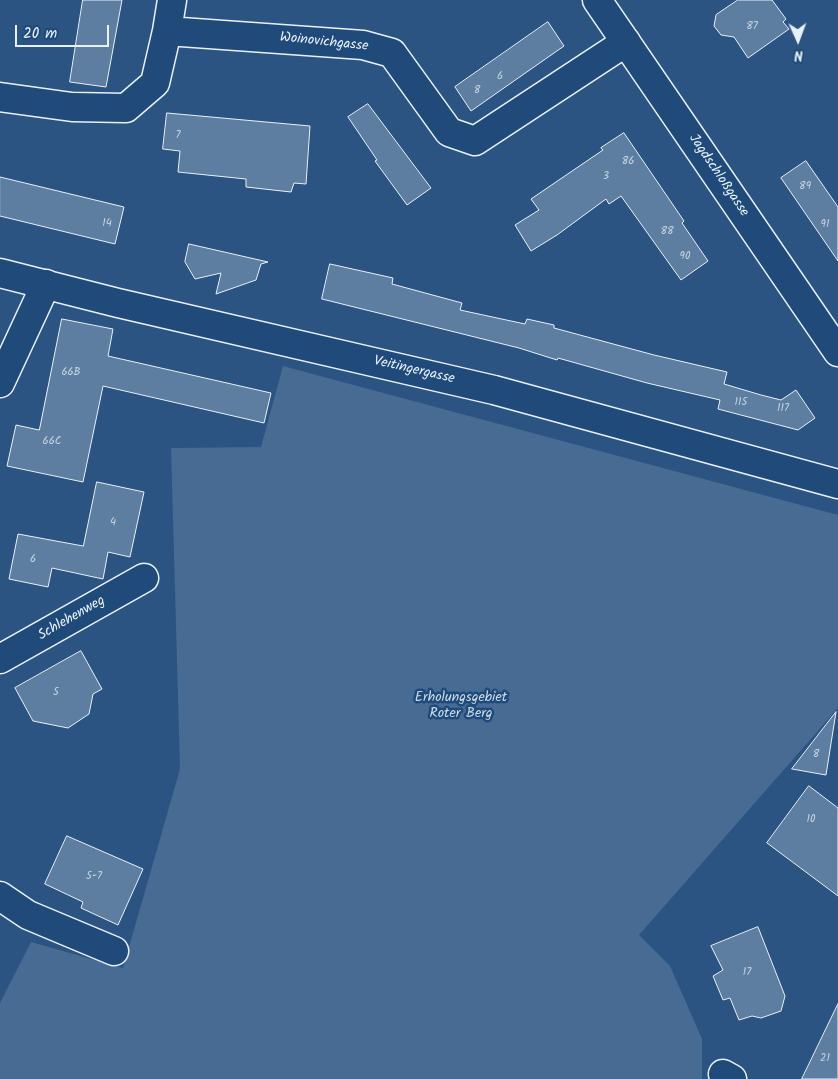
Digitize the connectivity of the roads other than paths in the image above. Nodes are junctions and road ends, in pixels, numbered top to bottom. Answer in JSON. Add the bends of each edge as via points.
{"nodes":[{"id":1,"x":172,"y":0,"type":"edge"},
{"id":2,"x":597,"y":0,"type":"edge"},
{"id":3,"x":167,"y":31,"type":"junction"},
{"id":4,"x":626,"y":42,"type":"junction"},
{"id":5,"x":0,"y":97,"type":"edge"},
{"id":6,"x":0,"y":273,"type":"edge"},
{"id":7,"x":46,"y":284,"type":"junction"},
{"id":8,"x":838,"y":352,"type":"edge"},
{"id":9,"x":0,"y":383,"type":"edge"},
{"id":10,"x":834,"y":480,"type":"edge"},
{"id":11,"x":144,"y":578,"type":"dead end"},
{"id":12,"x":0,"y":659,"type":"edge"},
{"id":13,"x":0,"y":896,"type":"edge"},
{"id":14,"x":114,"y":951,"type":"dead end"}],
"edges":[{"from":1,"to":3,"type":"street"},
{"from":2,"to":4,"type":"street","name":"Jagdschloßgasse"},
{"from":3,"to":4,"type":"street","name":"Woinovichgasse","via":[[363,45],[392,53],[449,132],[475,142]]},
{"from":3,"to":5,"type":"street","via":[[155,83],[126,108],[72,107]]},
{"from":4,"to":8,"type":"street","name":"Jagdschloßgasse"},
{"from":6,"to":7,"type":"street","name":"Veitingergasse"},
{"from":7,"to":9,"type":"street"},
{"from":7,"to":10,"type":"street","name":"Veitingergasse","via":[[494,390]]},
{"from":11,"to":12,"type":"street","name":"Schlehenweg"},
{"from":13,"to":14,"type":"street","via":[[28,915]]}]}
